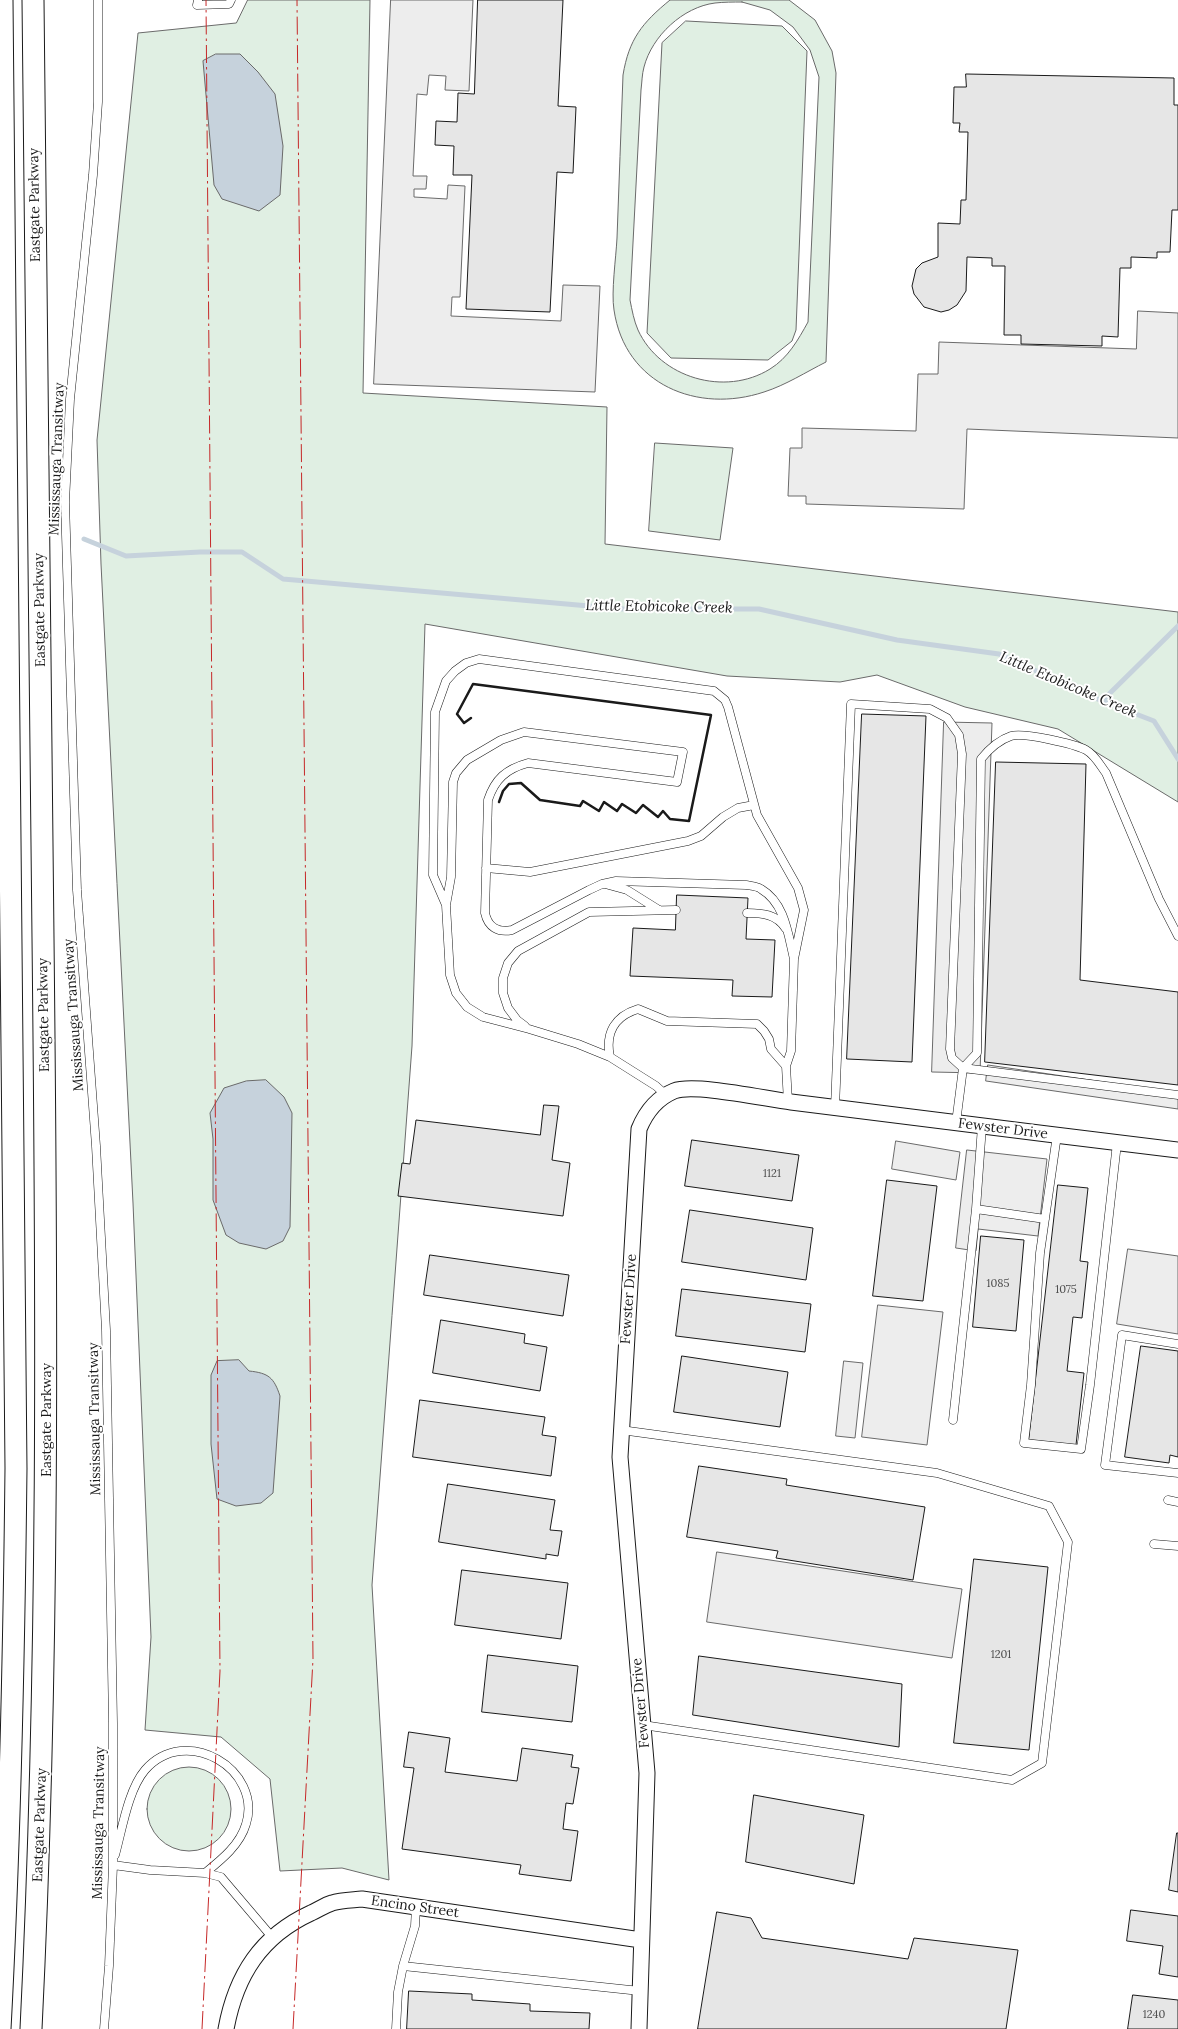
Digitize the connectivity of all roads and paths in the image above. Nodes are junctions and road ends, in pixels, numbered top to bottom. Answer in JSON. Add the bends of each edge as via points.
{"nodes":[{"id":1,"x":2,"y":0,"type":"edge"},
{"id":2,"x":33,"y":0,"type":"edge"},
{"id":3,"x":98,"y":0,"type":"edge"},
{"id":4,"x":198,"y":0,"type":"edge"},
{"id":5,"x":231,"y":0,"type":"edge"},
{"id":6,"x":754,"y":805,"type":"junction"},
{"id":7,"x":486,"y":868,"type":"junction"},
{"id":8,"x":602,"y":884,"type":"junction"},
{"id":9,"x":446,"y":905,"type":"junction"},
{"id":10,"x":659,"y":910,"type":"junction"},
{"id":11,"x":676,"y":910,"type":"dead end"},
{"id":12,"x":747,"y":913,"type":"dead end"},
{"id":13,"x":788,"y":933,"type":"junction"},
{"id":14,"x":1178,"y":936,"type":"edge"},
{"id":15,"x":794,"y":959,"type":"junction"},
{"id":16,"x":529,"y":1028,"type":"junction"},
{"id":17,"x":610,"y":1057,"type":"junction"},
{"id":18,"x":786,"y":1066,"type":"junction"},
{"id":19,"x":963,"y":1068,"type":"junction"},
{"id":20,"x":1178,"y":1095,"type":"edge"},
{"id":21,"x":667,"y":1096,"type":"junction"},
{"id":22,"x":788,"y":1102,"type":"junction"},
{"id":23,"x":835,"y":1108,"type":"junction"},
{"id":24,"x":956,"y":1123,"type":"junction"},
{"id":25,"x":982,"y":1126,"type":"junction"},
{"id":26,"x":1057,"y":1135,"type":"junction"},
{"id":27,"x":1117,"y":1142,"type":"junction"},
{"id":28,"x":1178,"y":1150,"type":"edge"},
{"id":29,"x":976,"y":1209,"type":"junction"},
{"id":30,"x":1045,"y":1219,"type":"junction"},
{"id":31,"x":1178,"y":1344,"type":"edge"},
{"id":32,"x":953,"y":1420,"type":"dead end"},
{"id":33,"x":621,"y":1430,"type":"junction"},
{"id":34,"x":1178,"y":1473,"type":"edge"},
{"id":35,"x":1168,"y":1500,"type":"dead end"},
{"id":36,"x":1178,"y":1502,"type":"edge"},
{"id":37,"x":1154,"y":1544,"type":"dead end"},
{"id":38,"x":1178,"y":1546,"type":"edge"},
{"id":39,"x":642,"y":1724,"type":"junction"},
{"id":40,"x":112,"y":1865,"type":"junction"},
{"id":41,"x":205,"y":1873,"type":"junction"},
{"id":42,"x":416,"y":1907,"type":"junction"},
{"id":43,"x":272,"y":1937,"type":"junction"},
{"id":44,"x":641,"y":1940,"type":"junction"},
{"id":45,"x":404,"y":1966,"type":"junction"},
{"id":46,"x":640,"y":1991,"type":"junction"},
{"id":47,"x":0,"y":2029,"type":"edge"},
{"id":48,"x":31,"y":2029,"type":"edge"},
{"id":49,"x":104,"y":2029,"type":"edge"},
{"id":50,"x":226,"y":2029,"type":"edge"},
{"id":51,"x":396,"y":2029,"type":"edge"},
{"id":52,"x":639,"y":2029,"type":"edge"}],
"edges":[{"from":1,"to":47,"type":"main road","via":[[16,1478],[12,1719]]},
{"from":2,"to":48,"type":"main road","name":"Eastgate Parkway","via":[[47,1430],[39,1877]]},
{"from":3,"to":40,"type":"lane","name":"Mississauga Transitway","via":[[97,121],[70,399],[65,502],[78,890],[106,1330],[113,1723]]},
{"from":4,"to":5,"type":"lane","via":[[197,5],[229,4]]},
{"from":6,"to":7,"type":"lane","via":[[738,808],[701,836],[688,841],[530,872]]},
{"from":6,"to":9,"type":"lane","via":[[728,707],[714,691],[479,659],[466,663],[446,681],[435,712],[433,875]]},
{"from":6,"to":15,"type":"lane","via":[[802,899],[803,921]]},
{"from":7,"to":8,"type":"lane","via":[[485,914],[489,925],[500,931],[512,930]]},
{"from":7,"to":9,"type":"lane","via":[[488,800],[493,786],[514,767],[528,763],[677,782],[683,752],[524,732],[501,740],[467,760],[460,766],[454,782],[451,877]]},
{"from":8,"to":10,"type":"lane","via":[[627,890]]},
{"from":8,"to":13,"type":"lane","via":[[616,881],[760,888],[774,900],[784,916]]},
{"from":9,"to":16,"type":"lane","via":[[450,976],[456,993],[483,1017]]},
{"from":10,"to":11,"type":"lane"},
{"from":10,"to":16,"type":"lane","via":[[589,912],[518,951],[508,963],[503,993],[512,1014]]},
{"from":12,"to":13,"type":"lane","via":[[776,918]]},
{"from":13,"to":15,"type":"lane"},
{"from":14,"to":19,"type":"lane","via":[[1106,773],[1097,760],[1088,751],[1066,743],[1013,735],[1000,742],[981,759],[977,1053]]},
{"from":15,"to":18,"type":"lane","via":[[791,1051]]},
{"from":16,"to":17,"type":"lane"},
{"from":17,"to":18,"type":"lane","via":[[609,1036],[613,1026],[624,1015],[638,1009],[667,1021],[757,1024],[769,1039],[771,1049]]},
{"from":17,"to":21,"type":"lane"},
{"from":18,"to":22,"type":"lane"},
{"from":19,"to":20,"type":"lane"},
{"from":19,"to":23,"type":"lane","via":[[952,1058],[950,1049],[962,754],[959,735],[947,718],[930,709],[851,704]]},
{"from":19,"to":24,"type":"lane"},
{"from":21,"to":22,"type":"street","name":"Fewster Drive","via":[[675,1091],[694,1088]]},
{"from":21,"to":33,"type":"street","name":"Fewster Drive","via":[[646,1114],[639,1129]]},
{"from":22,"to":23,"type":"street","name":"Fewster Drive"},
{"from":23,"to":24,"type":"street","name":"Fewster Drive"},
{"from":24,"to":25,"type":"street","name":"Fewster Drive"},
{"from":25,"to":26,"type":"street","name":"Fewster Drive"},
{"from":25,"to":29,"type":"lane"},
{"from":26,"to":27,"type":"street","name":"Fewster Drive"},
{"from":26,"to":30,"type":"lane"},
{"from":27,"to":28,"type":"street","name":"Fewster Drive"},
{"from":27,"to":30,"type":"lane","via":[[1081,1449],[1024,1444]]},
{"from":29,"to":30,"type":"lane"},
{"from":29,"to":32,"type":"lane"},
{"from":31,"to":34,"type":"lane","via":[[1122,1335],[1105,1465]]},
{"from":33,"to":39,"type":"street","name":"Fewster Drive","via":[[620,1456]]},
{"from":33,"to":39,"type":"lane","via":[[937,1473],[1049,1506],[1068,1542],[1042,1763],[1012,1780]]},
{"from":35,"to":36,"type":"lane"},
{"from":37,"to":38,"type":"lane"},
{"from":39,"to":44,"type":"street","name":"Fewster Drive","via":[[647,1773]]},
{"from":40,"to":41,"type":"lane"},
{"from":40,"to":41,"type":"lane","via":[[134,1786],[156,1759],[185,1749],[213,1756],[234,1773],[248,1801],[246,1825],[240,1836],[224,1857]]},
{"from":40,"to":49,"type":"lane","name":"Mississauga Transitway"},
{"from":41,"to":43,"type":"lane","via":[[221,1877]]},
{"from":42,"to":43,"type":"street","name":"Encino Street","via":[[362,1899],[332,1903],[296,1920]]},
{"from":42,"to":44,"type":"street","name":"Encino Street"},
{"from":42,"to":45,"type":"lane","via":[[415,1926]]},
{"from":43,"to":50,"type":"street","name":"Encino Street","via":[[254,1957],[238,1985]]},
{"from":44,"to":46,"type":"street","name":"Fewster Drive"},
{"from":45,"to":46,"type":"lane"},
{"from":45,"to":51,"type":"lane","via":[[398,1992]]},
{"from":46,"to":52,"type":"street","name":"Fewster Drive"}]}
